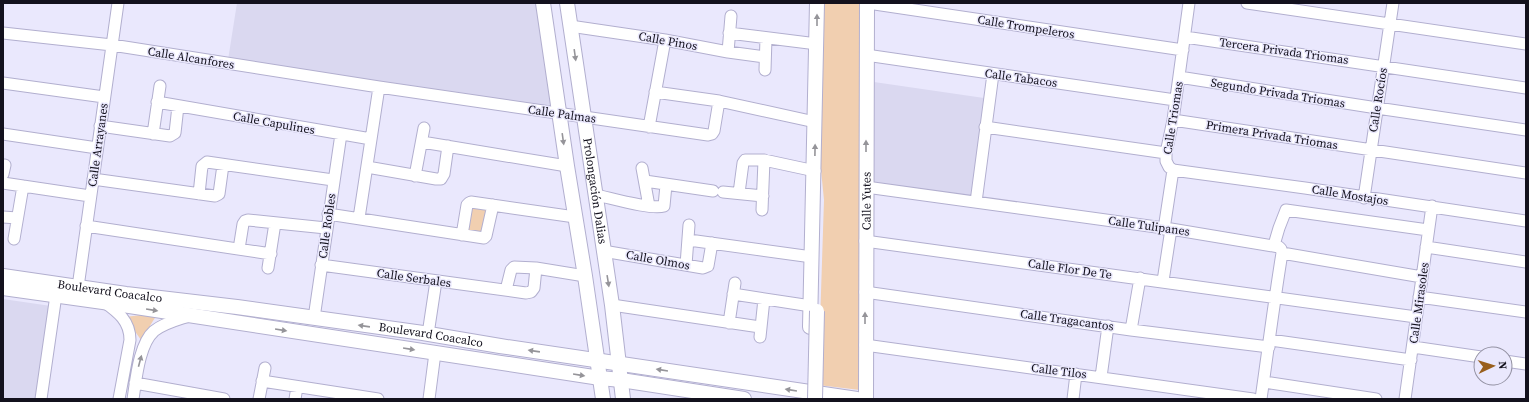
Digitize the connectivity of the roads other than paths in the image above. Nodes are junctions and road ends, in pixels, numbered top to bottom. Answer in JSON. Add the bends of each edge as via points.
{"nodes":[{"id":1,"x":118,"y":3,"type":"edge"},
{"id":2,"x":543,"y":3,"type":"edge"},
{"id":3,"x":567,"y":3,"type":"edge"},
{"id":4,"x":817,"y":3,"type":"edge"},
{"id":5,"x":868,"y":3,"type":"edge"},
{"id":6,"x":1189,"y":3,"type":"edge"},
{"id":7,"x":1248,"y":3,"type":"edge"},
{"id":8,"x":1393,"y":3,"type":"edge"},
{"id":9,"x":731,"y":16,"type":"dead end"},
{"id":10,"x":1389,"y":24,"type":"junction"},
{"id":11,"x":570,"y":26,"type":"junction"},
{"id":12,"x":3,"y":33,"type":"edge"},
{"id":13,"x":730,"y":33,"type":"junction"},
{"id":14,"x":1185,"y":37,"type":"junction"},
{"id":15,"x":766,"y":38,"type":"junction"},
{"id":16,"x":665,"y":40,"type":"junction"},
{"id":17,"x":817,"y":44,"type":"junction"},
{"id":18,"x":1526,"y":44,"type":"edge"},
{"id":19,"x":112,"y":45,"type":"junction"},
{"id":20,"x":1183,"y":50,"type":"junction"},
{"id":21,"x":728,"y":52,"type":"junction"},
{"id":22,"x":866,"y":55,"type":"junction"},
{"id":23,"x":765,"y":57,"type":"junction"},
{"id":24,"x":1383,"y":66,"type":"junction"},
{"id":25,"x":765,"y":70,"type":"dead end"},
{"id":26,"x":993,"y":74,"type":"junction"},
{"id":27,"x":1179,"y":77,"type":"junction"},
{"id":28,"x":3,"y":83,"type":"edge"},
{"id":29,"x":160,"y":86,"type":"dead end"},
{"id":30,"x":379,"y":87,"type":"junction"},
{"id":31,"x":1526,"y":88,"type":"edge"},
{"id":32,"x":656,"y":92,"type":"junction"},
{"id":33,"x":104,"y":97,"type":"junction"},
{"id":34,"x":1175,"y":100,"type":"junction"},
{"id":35,"x":157,"y":102,"type":"junction"},
{"id":36,"x":719,"y":102,"type":"junction"},
{"id":37,"x":178,"y":106,"type":"junction"},
{"id":38,"x":1377,"y":108,"type":"junction"},
{"id":39,"x":559,"y":114,"type":"junction"},
{"id":40,"x":583,"y":116,"type":"junction"},
{"id":41,"x":1173,"y":120,"type":"junction"},
{"id":42,"x":815,"y":122,"type":"junction"},
{"id":43,"x":100,"y":126,"type":"junction"},
{"id":44,"x":649,"y":127,"type":"junction"},
{"id":45,"x":985,"y":127,"type":"junction"},
{"id":46,"x":424,"y":128,"type":"dead end"},
{"id":47,"x":1526,"y":130,"type":"edge"},
{"id":48,"x":3,"y":134,"type":"edge"},
{"id":49,"x":153,"y":134,"type":"junction"},
{"id":50,"x":341,"y":134,"type":"junction"},
{"id":51,"x":371,"y":139,"type":"junction"},
{"id":52,"x":422,"y":142,"type":"junction"},
{"id":53,"x":448,"y":146,"type":"junction"},
{"id":54,"x":97,"y":148,"type":"junction"},
{"id":55,"x":1370,"y":150,"type":"junction"},
{"id":56,"x":1166,"y":154,"type":"junction"},
{"id":57,"x":764,"y":160,"type":"junction"},
{"id":58,"x":223,"y":165,"type":"junction"},
{"id":59,"x":567,"y":166,"type":"junction"},
{"id":60,"x":367,"y":167,"type":"junction"},
{"id":61,"x":642,"y":168,"type":"dead end"},
{"id":62,"x":1173,"y":170,"type":"junction"},
{"id":63,"x":1526,"y":173,"type":"edge"},
{"id":64,"x":815,"y":174,"type":"junction"},
{"id":65,"x":415,"y":176,"type":"junction"},
{"id":66,"x":93,"y":179,"type":"junction"},
{"id":67,"x":333,"y":180,"type":"junction"},
{"id":68,"x":644,"y":181,"type":"junction"},
{"id":69,"x":3,"y":183,"type":"edge"},
{"id":70,"x":666,"y":185,"type":"junction"},
{"id":71,"x":23,"y":186,"type":"junction"},
{"id":72,"x":866,"y":187,"type":"junction"},
{"id":73,"x":739,"y":193,"type":"junction"},
{"id":74,"x":199,"y":194,"type":"junction"},
{"id":75,"x":596,"y":195,"type":"junction"},
{"id":76,"x":90,"y":196,"type":"junction"},
{"id":77,"x":762,"y":196,"type":"junction"},
{"id":78,"x":1364,"y":198,"type":"junction"},
{"id":79,"x":976,"y":202,"type":"junction"},
{"id":80,"x":493,"y":205,"type":"junction"},
{"id":81,"x":649,"y":206,"type":"junction"},
{"id":82,"x":1432,"y":206,"type":"junction"},
{"id":83,"x":762,"y":210,"type":"dead end"},
{"id":84,"x":328,"y":214,"type":"junction"},
{"id":85,"x":3,"y":217,"type":"edge"},
{"id":86,"x":575,"y":217,"type":"junction"},
{"id":87,"x":17,"y":218,"type":"junction"},
{"id":88,"x":359,"y":218,"type":"junction"},
{"id":89,"x":1526,"y":221,"type":"edge"},
{"id":90,"x":275,"y":223,"type":"junction"},
{"id":91,"x":689,"y":225,"type":"dead end"},
{"id":92,"x":86,"y":226,"type":"junction"},
{"id":93,"x":326,"y":228,"type":"junction"},
{"id":94,"x":1168,"y":229,"type":"junction"},
{"id":95,"x":1428,"y":230,"type":"junction"},
{"id":96,"x":462,"y":235,"type":"junction"},
{"id":97,"x":14,"y":239,"type":"dead end"},
{"id":98,"x":689,"y":240,"type":"junction"},
{"id":99,"x":865,"y":241,"type":"junction"},
{"id":100,"x":712,"y":243,"type":"junction"},
{"id":101,"x":1274,"y":245,"type":"junction"},
{"id":102,"x":1426,"y":247,"type":"junction"},
{"id":103,"x":239,"y":249,"type":"junction"},
{"id":104,"x":603,"y":251,"type":"junction"},
{"id":105,"x":271,"y":254,"type":"junction"},
{"id":106,"x":1282,"y":254,"type":"junction"},
{"id":107,"x":812,"y":257,"type":"junction"},
{"id":108,"x":1526,"y":262,"type":"edge"},
{"id":109,"x":321,"y":265,"type":"junction"},
{"id":110,"x":686,"y":265,"type":"junction"},
{"id":111,"x":268,"y":268,"type":"dead end"},
{"id":112,"x":536,"y":268,"type":"junction"},
{"id":113,"x":3,"y":276,"type":"edge"},
{"id":114,"x":585,"y":276,"type":"junction"},
{"id":115,"x":1422,"y":277,"type":"junction"},
{"id":116,"x":1140,"y":278,"type":"junction"},
{"id":117,"x":34,"y":281,"type":"junction"},
{"id":118,"x":436,"y":281,"type":"junction"},
{"id":119,"x":1163,"y":282,"type":"junction"},
{"id":120,"x":78,"y":287,"type":"junction"},
{"id":121,"x":8,"y":289,"type":"edge"},
{"id":122,"x":506,"y":290,"type":"junction"},
{"id":123,"x":865,"y":292,"type":"junction"},
{"id":124,"x":56,"y":295,"type":"junction"},
{"id":125,"x":1275,"y":297,"type":"junction"},
{"id":126,"x":1419,"y":297,"type":"junction"},
{"id":127,"x":764,"y":299,"type":"junction"},
{"id":128,"x":103,"y":302,"type":"junction"},
{"id":129,"x":612,"y":305,"type":"junction"},
{"id":130,"x":814,"y":308,"type":"junction"},
{"id":131,"x":1526,"y":312,"type":"edge"},
{"id":132,"x":189,"y":316,"type":"junction"},
{"id":133,"x":1416,"y":317,"type":"junction"},
{"id":134,"x":314,"y":318,"type":"junction"},
{"id":135,"x":729,"y":323,"type":"junction"},
{"id":136,"x":1108,"y":326,"type":"junction"},
{"id":137,"x":1131,"y":330,"type":"junction"},
{"id":138,"x":428,"y":334,"type":"junction"},
{"id":139,"x":1270,"y":343,"type":"junction"},
{"id":140,"x":865,"y":345,"type":"junction"},
{"id":141,"x":1413,"y":347,"type":"junction"},
{"id":142,"x":435,"y":353,"type":"junction"},
{"id":143,"x":1473,"y":357,"type":"edge"},
{"id":144,"x":598,"y":360,"type":"junction"},
{"id":145,"x":1411,"y":360,"type":"junction"},
{"id":146,"x":1513,"y":362,"type":"edge"},
{"id":147,"x":620,"y":363,"type":"junction"},
{"id":148,"x":1526,"y":364,"type":"edge"},
{"id":149,"x":264,"y":368,"type":"dead end"},
{"id":150,"x":1076,"y":374,"type":"junction"},
{"id":151,"x":1101,"y":377,"type":"junction"},
{"id":152,"x":600,"y":378,"type":"junction"},
{"id":153,"x":621,"y":380,"type":"junction"},
{"id":154,"x":262,"y":381,"type":"junction"},
{"id":155,"x":1264,"y":382,"type":"junction"},
{"id":156,"x":135,"y":383,"type":"junction"},
{"id":157,"x":297,"y":387,"type":"junction"},
{"id":158,"x":811,"y":397,"type":"edge"},
{"id":159,"x":42,"y":399,"type":"edge"},
{"id":160,"x":119,"y":399,"type":"edge"},
{"id":161,"x":133,"y":399,"type":"edge"},
{"id":162,"x":224,"y":399,"type":"edge"},
{"id":163,"x":259,"y":399,"type":"edge"},
{"id":164,"x":294,"y":399,"type":"edge"},
{"id":165,"x":378,"y":399,"type":"edge"},
{"id":166,"x":429,"y":399,"type":"edge"},
{"id":167,"x":603,"y":399,"type":"edge"},
{"id":168,"x":623,"y":399,"type":"edge"},
{"id":169,"x":744,"y":399,"type":"edge"},
{"id":170,"x":857,"y":399,"type":"edge"},
{"id":171,"x":866,"y":399,"type":"edge"},
{"id":172,"x":1073,"y":399,"type":"edge"},
{"id":173,"x":1253,"y":399,"type":"edge"},
{"id":174,"x":1261,"y":399,"type":"edge"},
{"id":175,"x":1376,"y":399,"type":"edge"},
{"id":176,"x":1408,"y":399,"type":"edge"}],
"edges":[{"from":1,"to":19,"type":"street","name":"Calle Arrayanes"},
{"from":2,"to":39,"type":"main road","name":"Prolongación Dalias"},
{"from":3,"to":11,"type":"main road","name":"Prolongación Dalias"},
{"from":17,"to":4,"type":"main road","one_way":true},
{"from":5,"to":20,"type":"street","name":"Calle Trompeleros"},
{"from":5,"to":22,"type":"main road","name":"Calle Yutes"},
{"from":6,"to":14,"type":"street","name":"Calle Triomas"},
{"from":7,"to":10,"type":"street"},
{"from":8,"to":10,"type":"street","name":"Calle Rocíos"},
{"from":9,"to":13,"type":"street"},
{"from":10,"to":18,"type":"street"},
{"from":10,"to":24,"type":"street","name":"Calle Rocíos"},
{"from":11,"to":16,"type":"street","name":"Calle Pinos"},
{"from":11,"to":40,"type":"main road","name":"Prolongación Dalias","one_way":true},
{"from":12,"to":19,"type":"street","name":"Calle Alcanfores"},
{"from":13,"to":15,"type":"street"},
{"from":13,"to":21,"type":"street"},
{"from":14,"to":20,"type":"street","name":"Calle Triomas"},
{"from":14,"to":24,"type":"street","name":"Tercera Privada Triomas"},
{"from":15,"to":17,"type":"street"},
{"from":15,"to":23,"type":"street"},
{"from":16,"to":21,"type":"street","name":"Calle Pinos"},
{"from":16,"to":32,"type":"street"},
{"from":17,"to":42,"type":"main road"},
{"from":19,"to":30,"type":"street","name":"Calle Alcanfores"},
{"from":19,"to":33,"type":"street","name":"Calle Arrayanes"},
{"from":20,"to":27,"type":"street","name":"Calle Triomas"},
{"from":21,"to":23,"type":"street","name":"Calle Pinos"},
{"from":22,"to":26,"type":"street","name":"Calle Tabacos"},
{"from":72,"to":22,"type":"main road","name":"Calle Yutes","one_way":true},
{"from":23,"to":25,"type":"street"},
{"from":24,"to":31,"type":"street","name":"Tercera Privada Triomas"},
{"from":24,"to":38,"type":"street","name":"Calle Rocíos"},
{"from":26,"to":34,"type":"street","name":"Calle Tabacos"},
{"from":26,"to":45,"type":"street"},
{"from":27,"to":34,"type":"street","name":"Calle Triomas"},
{"from":27,"to":38,"type":"street","name":"Segundo Privada Triomas"},
{"from":28,"to":33,"type":"street"},
{"from":29,"to":35,"type":"street"},
{"from":30,"to":39,"type":"street","name":"Calle Palmas"},
{"from":30,"to":51,"type":"street"},
{"from":32,"to":36,"type":"street"},
{"from":32,"to":44,"type":"street"},
{"from":33,"to":43,"type":"street","name":"Calle Arrayanes"},
{"from":34,"to":41,"type":"street","name":"Calle Triomas"},
{"from":35,"to":37,"type":"street","name":"Calle Capulines"},
{"from":35,"to":49,"type":"street"},
{"from":36,"to":42,"type":"street"},
{"from":36,"to":44,"type":"street","name":"Calle Palmas","via":[[712,134]]},
{"from":37,"to":49,"type":"street","via":[[175,133]]},
{"from":37,"to":50,"type":"street","name":"Calle Capulines"},
{"from":38,"to":47,"type":"street","name":"Segundo Privada Triomas"},
{"from":38,"to":55,"type":"street","name":"Calle Rocíos"},
{"from":39,"to":40,"type":"street","name":"Calle Palmas"},
{"from":39,"to":59,"type":"main road","name":"Prolongación Dalias","one_way":true},
{"from":40,"to":44,"type":"street","name":"Calle Palmas"},
{"from":40,"to":75,"type":"main road","name":"Prolongación Dalias"},
{"from":41,"to":55,"type":"street","name":"Primera Privada Triomas"},
{"from":41,"to":56,"type":"street","name":"Calle Triomas"},
{"from":64,"to":42,"type":"main road","one_way":true},
{"from":43,"to":49,"type":"street"},
{"from":43,"to":54,"type":"street","name":"Calle Arrayanes"},
{"from":45,"to":56,"type":"street"},
{"from":45,"to":79,"type":"street"},
{"from":46,"to":52,"type":"street"},
{"from":48,"to":54,"type":"street"},
{"from":50,"to":51,"type":"street","name":"Calle Capulines"},
{"from":50,"to":67,"type":"street","name":"Calle Robles"},
{"from":51,"to":60,"type":"street"},
{"from":52,"to":53,"type":"street"},
{"from":52,"to":65,"type":"street"},
{"from":53,"to":59,"type":"street"},
{"from":53,"to":65,"type":"street","via":[[441,179]]},
{"from":54,"to":66,"type":"street","name":"Calle Arrayanes"},
{"from":55,"to":63,"type":"street","name":"Primera Privada Triomas"},
{"from":55,"to":78,"type":"street","name":"Calle Rocíos"},
{"from":56,"to":62,"type":"street","name":"Calle Triomas","via":[[1166,161]]},
{"from":57,"to":64,"type":"street"},
{"from":57,"to":73,"type":"street","via":[[745,160]]},
{"from":57,"to":77,"type":"street"},
{"from":58,"to":67,"type":"street"},
{"from":58,"to":74,"type":"street","via":[[218,196]]},
{"from":58,"to":74,"type":"street","via":[[204,163]]},
{"from":59,"to":86,"type":"main road","name":"Prolongación Dalias"},
{"from":60,"to":65,"type":"street"},
{"from":60,"to":88,"type":"street"},
{"from":61,"to":68,"type":"street"},
{"from":62,"to":78,"type":"street","name":"Calle Mostajos"},
{"from":62,"to":94,"type":"street","name":"Calle Triomas"},
{"from":64,"to":107,"type":"main road"},
{"from":64,"to":130,"type":"main road","via":[[818,228]]},
{"from":66,"to":74,"type":"street"},
{"from":66,"to":76,"type":"street","name":"Calle Arrayanes"},
{"from":67,"to":84,"type":"street","name":"Calle Robles"},
{"from":68,"to":70,"type":"street"},
{"from":68,"to":81,"type":"street"},
{"from":69,"to":71,"type":"street"},
{"from":70,"to":73,"type":"street"},
{"from":70,"to":81,"type":"street","via":[[664,206]]},
{"from":71,"to":76,"type":"street"},
{"from":71,"to":87,"type":"street"},
{"from":72,"to":79,"type":"street","name":"Calle Tulipanes"},
{"from":72,"to":99,"type":"main road","name":"Calle Yutes"},
{"from":73,"to":77,"type":"street"},
{"from":75,"to":81,"type":"street"},
{"from":75,"to":104,"type":"main road","name":"Prolongación Dalias"},
{"from":76,"to":92,"type":"street","name":"Calle Arrayanes"},
{"from":77,"to":83,"type":"street"},
{"from":78,"to":82,"type":"street","name":"Calle Mostajos"},
{"from":79,"to":94,"type":"street","name":"Calle Tulipanes"},
{"from":80,"to":86,"type":"street"},
{"from":80,"to":96,"type":"street","via":[[484,238]]},
{"from":80,"to":96,"type":"street","via":[[469,203]]},
{"from":82,"to":89,"type":"street","name":"Calle Mostajos"},
{"from":82,"to":95,"type":"street","name":"Calle Mirasoles"},
{"from":84,"to":88,"type":"street"},
{"from":84,"to":93,"type":"street","name":"Calle Robles"},
{"from":85,"to":87,"type":"street"},
{"from":86,"to":114,"type":"main road","name":"Prolongación Dalias"},
{"from":87,"to":97,"type":"street"},
{"from":88,"to":96,"type":"street"},
{"from":90,"to":93,"type":"street"},
{"from":90,"to":103,"type":"street","via":[[245,221]]},
{"from":90,"to":105,"type":"street"},
{"from":91,"to":98,"type":"street"},
{"from":92,"to":103,"type":"street"},
{"from":92,"to":120,"type":"street","name":"Calle Arrayanes"},
{"from":93,"to":109,"type":"street","name":"Calle Robles"},
{"from":94,"to":101,"type":"street","name":"Calle Tulipanes"},
{"from":94,"to":119,"type":"street","name":"Calle Triomas"},
{"from":95,"to":101,"type":"street","via":[[1286,210]]},
{"from":95,"to":102,"type":"street","name":"Calle Mirasoles"},
{"from":98,"to":100,"type":"street"},
{"from":98,"to":110,"type":"street"},
{"from":99,"to":116,"type":"street","name":"Calle Flor De Te"},
{"from":99,"to":123,"type":"main road","name":"Calle Yutes"},
{"from":100,"to":107,"type":"street"},
{"from":100,"to":110,"type":"street","name":"Calle Olmos","via":[[708,266],[705,268]]},
{"from":101,"to":106,"type":"street","via":[[1281,248]]},
{"from":102,"to":108,"type":"street"},
{"from":102,"to":115,"type":"street","name":"Calle Mirasoles"},
{"from":103,"to":105,"type":"street"},
{"from":104,"to":110,"type":"street","name":"Calle Olmos"},
{"from":104,"to":129,"type":"main road","name":"Prolongación Dalias","one_way":true},
{"from":105,"to":111,"type":"street"},
{"from":106,"to":115,"type":"street"},
{"from":106,"to":125,"type":"street"},
{"from":107,"to":130,"type":"main road"},
{"from":109,"to":118,"type":"street","name":"Calle Serbales"},
{"from":109,"to":134,"type":"street","name":"Calle Robles"},
{"from":112,"to":114,"type":"street"},
{"from":112,"to":122,"type":"street","via":[[514,267]]},
{"from":112,"to":122,"type":"street","name":"Calle Serbales","via":[[534,288],[531,292]]},
{"from":113,"to":117,"type":"main road","name":"Boulevard Coacalco"},
{"from":114,"to":144,"type":"main road","name":"Prolongación Dalias"},
{"from":115,"to":126,"type":"street","name":"Calle Mirasoles"},
{"from":116,"to":119,"type":"street","name":"Calle Flor De Te"},
{"from":116,"to":137,"type":"street"},
{"from":117,"to":120,"type":"main road","name":"Boulevard Coacalco"},
{"from":117,"to":121,"type":"main road"},
{"from":118,"to":122,"type":"street","name":"Calle Serbales"},
{"from":118,"to":138,"type":"street"},
{"from":119,"to":125,"type":"street","name":"Calle Flor De Te"},
{"from":120,"to":134,"type":"main road","name":"Boulevard Coacalco"},
{"from":121,"to":124,"type":"main road","name":"Boulevard Coacalco"},
{"from":123,"to":136,"type":"street","name":"Calle Tragacantos"},
{"from":140,"to":123,"type":"main road","name":"Calle Yutes","one_way":true},
{"from":124,"to":128,"type":"main road","name":"Boulevard Coacalco"},
{"from":124,"to":159,"type":"street"},
{"from":125,"to":133,"type":"street","name":"Calle Flor De Te"},
{"from":125,"to":139,"type":"street"},
{"from":126,"to":131,"type":"street"},
{"from":126,"to":133,"type":"street","name":"Calle Mirasoles"},
{"from":127,"to":130,"type":"street"},
{"from":127,"to":135,"type":"street","via":[[760,332]]},
{"from":127,"to":135,"type":"street","via":[[734,289]]},
{"from":128,"to":132,"type":"main road","name":"Boulevard Coacalco","one_way":true},
{"from":128,"to":160,"type":"street","via":[[122,317],[130,333]]},
{"from":129,"to":135,"type":"street"},
{"from":129,"to":147,"type":"main road","name":"Prolongación Dalias"},
{"from":130,"to":158,"type":"main road","bridge":true},
{"from":132,"to":142,"type":"main road","name":"Boulevard Coacalco","one_way":true},
{"from":156,"to":132,"type":"street","one_way":true,"via":[[148,338],[161,326]]},
{"from":133,"to":141,"type":"street","name":"Calle Mirasoles"},
{"from":138,"to":134,"type":"main road","name":"Boulevard Coacalco","one_way":true},
{"from":136,"to":137,"type":"street","name":"Calle Tragacantos"},
{"from":136,"to":151,"type":"street"},
{"from":137,"to":139,"type":"street","name":"Calle Tragacantos"},
{"from":144,"to":138,"type":"main road","name":"Boulevard Coacalco","one_way":true},
{"from":139,"to":145,"type":"street","name":"Calle Tragacantos"},
{"from":139,"to":155,"type":"street"},
{"from":140,"to":150,"type":"street","name":"Calle Tilos"},
{"from":140,"to":171,"type":"main road","name":"Calle Yutes"},
{"from":141,"to":143,"type":"street"},
{"from":141,"to":145,"type":"street","name":"Calle Mirasoles"},
{"from":142,"to":152,"type":"main road","name":"Boulevard Coacalco","one_way":true},
{"from":142,"to":166,"type":"street"},
{"from":144,"to":147,"type":"main road","name":"Boulevard Coacalco"},
{"from":144,"to":152,"type":"main road","name":"Prolongación Dalias"},
{"from":145,"to":176,"type":"street","name":"Calle Mirasoles"},
{"from":146,"to":148,"type":"street"},
{"from":147,"to":153,"type":"main road","name":"Prolongación Dalias"},
{"from":158,"to":147,"type":"main road","name":"Boulevard Coacalco","one_way":true},
{"from":149,"to":154,"type":"street"},
{"from":150,"to":151,"type":"street","name":"Calle Tilos"},
{"from":150,"to":172,"type":"street"},
{"from":151,"to":173,"type":"street","name":"Calle Tilos"},
{"from":152,"to":153,"type":"main road","name":"Boulevard Coacalco"},
{"from":152,"to":167,"type":"main road","name":"Prolongación Dalias"},
{"from":153,"to":168,"type":"main road","name":"Prolongación Dalias"},
{"from":153,"to":169,"type":"main road","name":"Boulevard Coacalco"},
{"from":154,"to":157,"type":"street"},
{"from":154,"to":163,"type":"street"},
{"from":155,"to":174,"type":"street"},
{"from":155,"to":175,"type":"street"},
{"from":156,"to":161,"type":"street"},
{"from":156,"to":162,"type":"street"},
{"from":157,"to":164,"type":"street"},
{"from":157,"to":165,"type":"street"},
{"from":158,"to":170,"type":"main road","name":"Boulevard Coacalco"}]}
